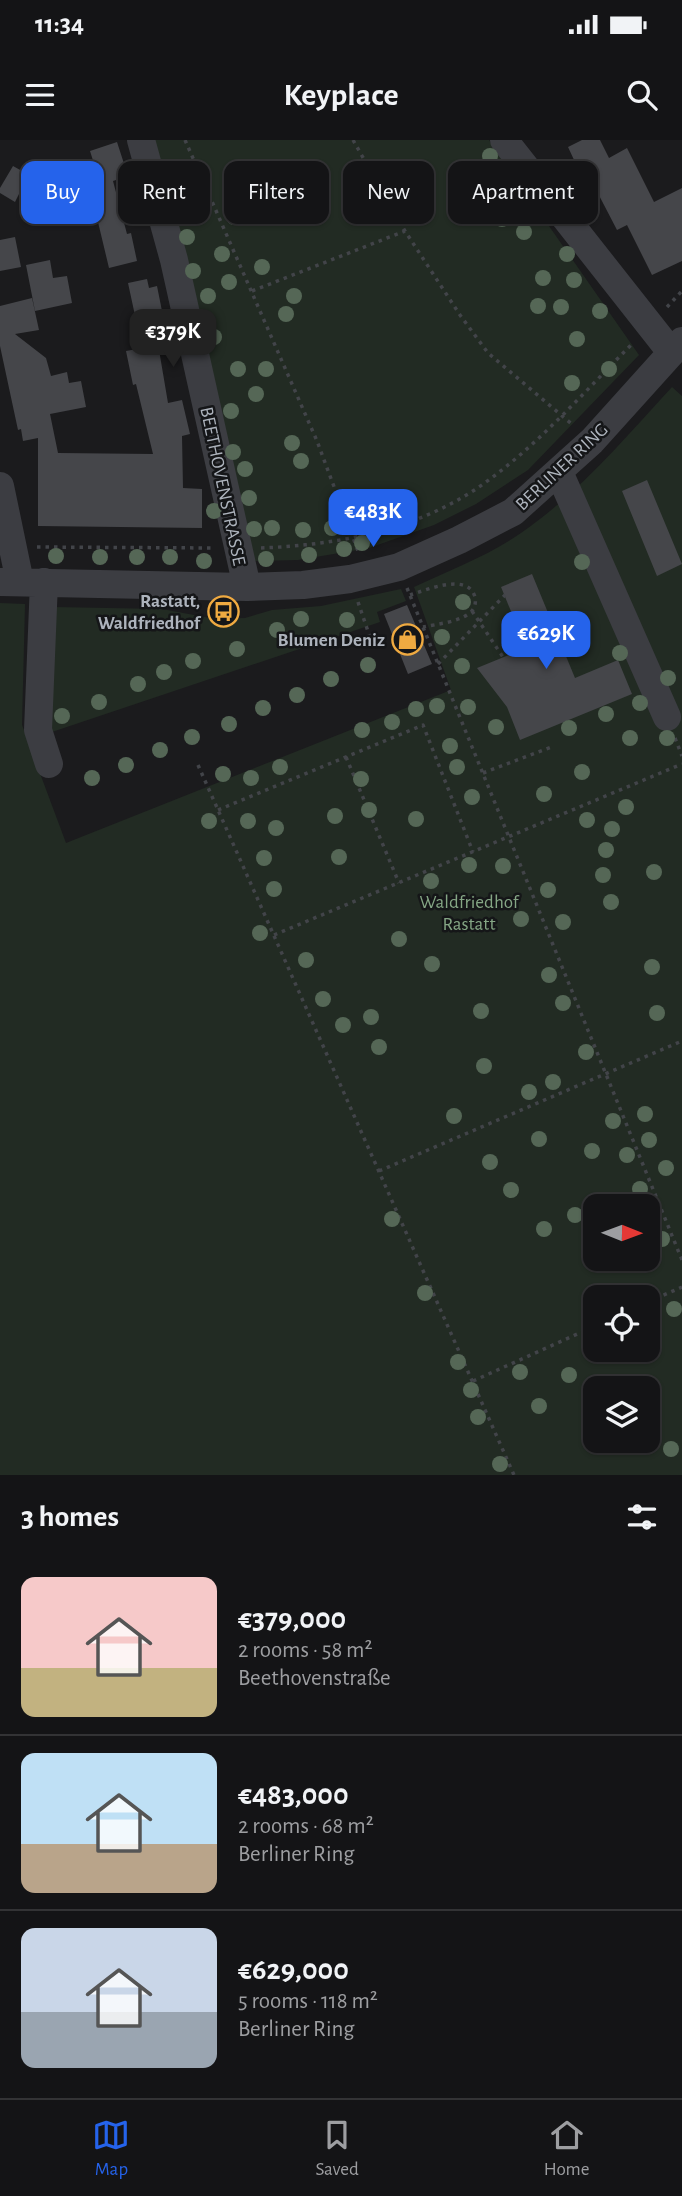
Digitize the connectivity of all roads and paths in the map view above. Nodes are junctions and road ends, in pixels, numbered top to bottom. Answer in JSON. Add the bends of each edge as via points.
{"nodes":[{"id":1,"x":141,"y":140,"type":"edge"},
{"id":2,"x":185,"y":140,"type":"edge"},
{"id":3,"x":354,"y":140,"type":"edge"},
{"id":4,"x":517,"y":145,"type":"edge"},
{"id":5,"x":405,"y":231,"type":"junction"},
{"id":6,"x":252,"y":291,"type":"junction"},
{"id":7,"x":682,"y":291,"type":"edge"},
{"id":8,"x":649,"y":327,"type":"junction"},
{"id":9,"x":677,"y":346,"type":"edge"},
{"id":10,"x":561,"y":415,"type":"junction"},
{"id":11,"x":592,"y":441,"type":"junction"},
{"id":12,"x":559,"y":472,"type":"junction"},
{"id":13,"x":0,"y":486,"type":"edge"},
{"id":14,"x":352,"y":539,"type":"junction"},
{"id":15,"x":13,"y":547,"type":"junction"},
{"id":16,"x":238,"y":548,"type":"junction"},
{"id":17,"x":359,"y":577,"type":"junction"},
{"id":18,"x":21,"y":582,"type":"edge"},
{"id":19,"x":247,"y":587,"type":"junction"},
{"id":20,"x":505,"y":595,"type":"dead end"},
{"id":21,"x":472,"y":611,"type":"junction"},
{"id":22,"x":479,"y":621,"type":"junction"},
{"id":23,"x":423,"y":627,"type":"junction"},
{"id":24,"x":373,"y":646,"type":"dead end"},
{"id":25,"x":503,"y":657,"type":"dead end"},
{"id":26,"x":438,"y":664,"type":"junction"},
{"id":27,"x":667,"y":718,"type":"dead end"},
{"id":28,"x":555,"y":746,"type":"dead end"},
{"id":29,"x":346,"y":757,"type":"junction"},
{"id":30,"x":49,"y":764,"type":"dead end"},
{"id":31,"x":682,"y":764,"type":"edge"},
{"id":32,"x":198,"y":765,"type":"dead end"},
{"id":33,"x":483,"y":773,"type":"junction"},
{"id":34,"x":218,"y":810,"type":"junction"},
{"id":35,"x":508,"y":837,"type":"junction"},
{"id":36,"x":473,"y":852,"type":"junction"},
{"id":37,"x":399,"y":883,"type":"junction"},
{"id":38,"x":274,"y":935,"type":"junction"},
{"id":39,"x":682,"y":1041,"type":"edge"},
{"id":40,"x":605,"y":1073,"type":"junction"},
{"id":41,"x":379,"y":1171,"type":"junction"},
{"id":42,"x":682,"y":1260,"type":"edge"},
{"id":43,"x":682,"y":1287,"type":"edge"},
{"id":44,"x":660,"y":1297,"type":"edge"},
{"id":45,"x":583,"y":1331,"type":"edge"},
{"id":46,"x":472,"y":1381,"type":"junction"},
{"id":47,"x":514,"y":1475,"type":"edge"}],
"edges":[{"from":1,"to":16,"type":"street","name":"BEETHOVENSTRASSE","via":[[174,260]]},
{"from":2,"to":6,"type":"path"},
{"from":3,"to":5,"type":"path"},
{"from":4,"to":8,"type":"street"},
{"from":5,"to":6,"type":"path"},
{"from":5,"to":10,"type":"path","via":[[488,353]]},
{"from":6,"to":14,"type":"path","via":[[317,441]]},
{"from":7,"to":8,"type":"path"},
{"from":8,"to":9,"type":"street"},
{"from":8,"to":10,"type":"path"},
{"from":9,"to":11,"type":"street","name":"BERLINER RING"},
{"from":10,"to":11,"type":"path"},
{"from":10,"to":14,"type":"path","via":[[474,490],[402,525]]},
{"from":11,"to":12,"type":"street","name":"BERLINER RING"},
{"from":12,"to":17,"type":"street","name":"BERLINER RING","via":[[513,512],[399,566]]},
{"from":12,"to":27,"type":"street"},
{"from":13,"to":15,"type":"street"},
{"from":14,"to":16,"type":"path","via":[[309,546]]},
{"from":14,"to":17,"type":"path"},
{"from":15,"to":16,"type":"path"},
{"from":15,"to":18,"type":"street"},
{"from":16,"to":19,"type":"street","name":"BEETHOVENSTRASSE"},
{"from":17,"to":19,"type":"street","name":"BERLINER RING"},
{"from":17,"to":24,"type":"path"},
{"from":18,"to":19,"type":"street","name":"BERLINER RING"},
{"from":18,"to":30,"type":"street","via":[[38,730]]},
{"from":20,"to":22,"type":"path"},
{"from":21,"to":22,"type":"path"},
{"from":21,"to":23,"type":"path"},
{"from":21,"to":23,"type":"path","via":[[474,593],[466,585],[436,586],[410,595]]},
{"from":22,"to":25,"type":"path"},
{"from":22,"to":26,"type":"path"},
{"from":23,"to":26,"type":"path"},
{"from":26,"to":33,"type":"path"},
{"from":28,"to":33,"type":"path"},
{"from":29,"to":34,"type":"path"},
{"from":29,"to":36,"type":"path","via":[[423,725]]},
{"from":29,"to":37,"type":"path"},
{"from":31,"to":35,"type":"path"},
{"from":32,"to":34,"type":"path"},
{"from":33,"to":35,"type":"path"},
{"from":34,"to":38,"type":"path"},
{"from":35,"to":36,"type":"path"},
{"from":35,"to":40,"type":"path"},
{"from":36,"to":37,"type":"path"},
{"from":37,"to":38,"type":"path"},
{"from":38,"to":41,"type":"path"},
{"from":39,"to":40,"type":"path"},
{"from":40,"to":41,"type":"path"},
{"from":40,"to":42,"type":"path"},
{"from":41,"to":46,"type":"path"},
{"from":43,"to":44,"type":"path"},
{"from":45,"to":46,"type":"path"},
{"from":46,"to":47,"type":"path"}]}
